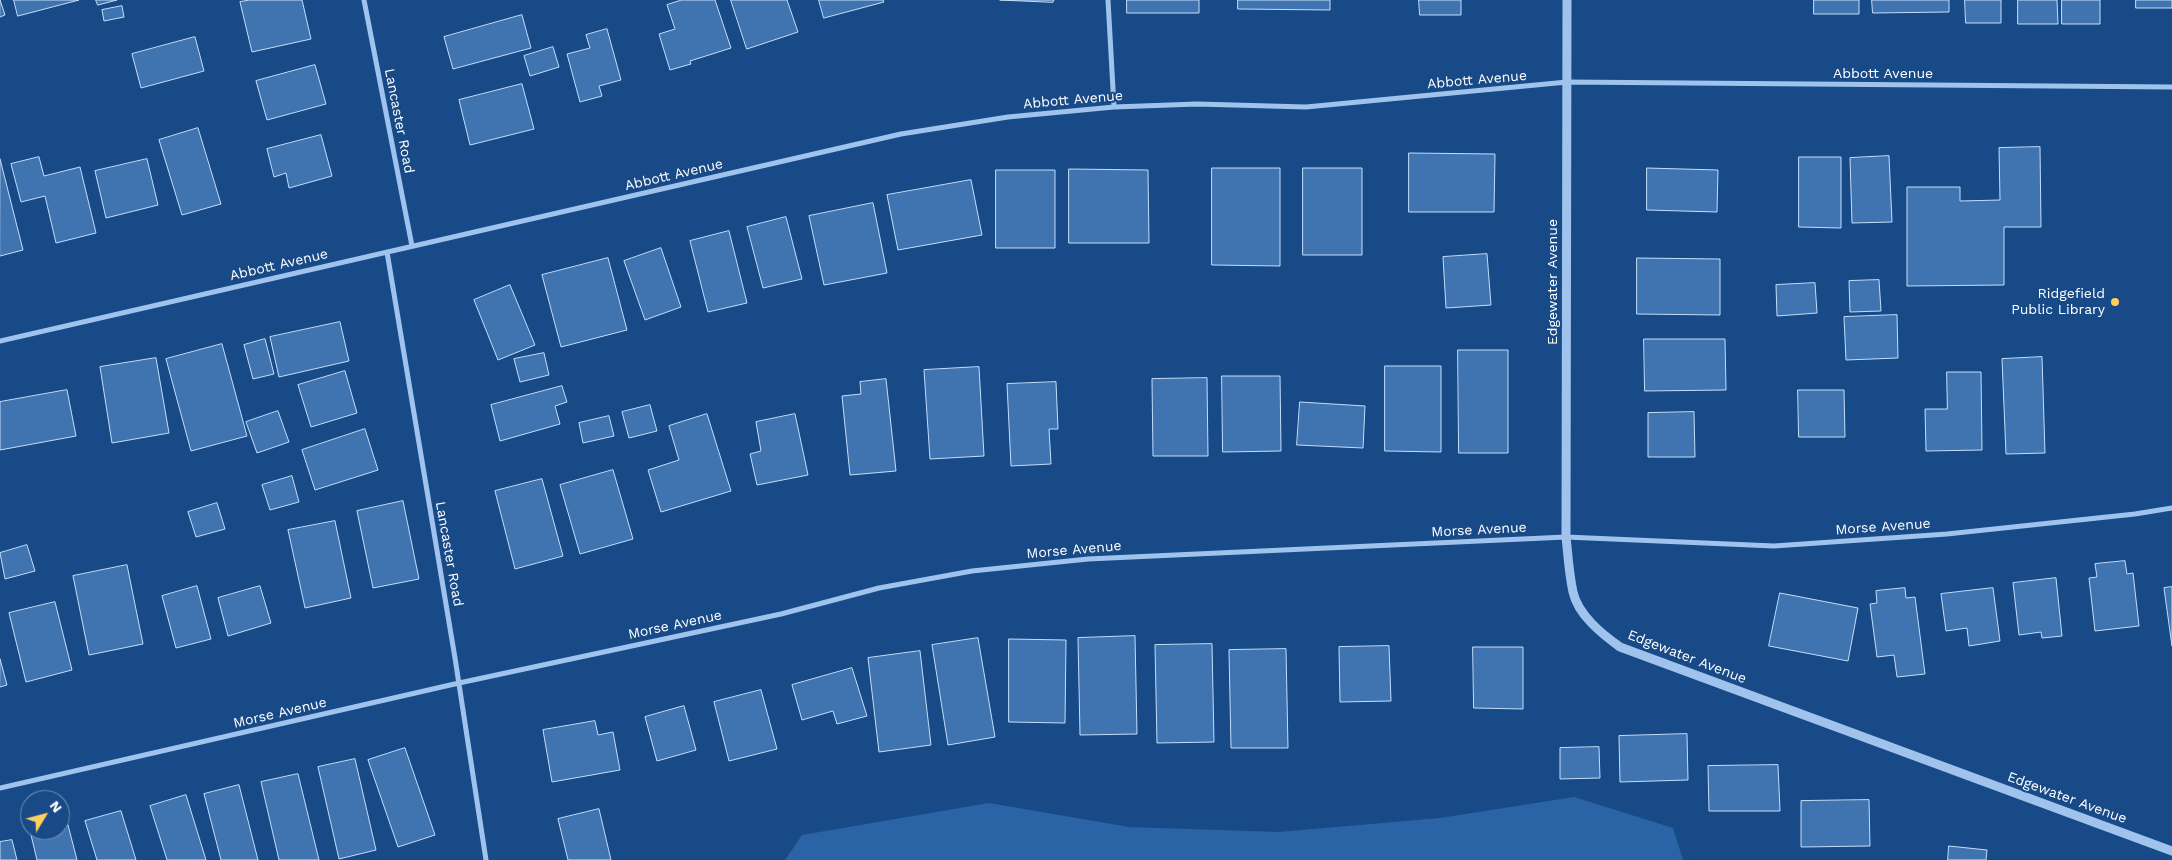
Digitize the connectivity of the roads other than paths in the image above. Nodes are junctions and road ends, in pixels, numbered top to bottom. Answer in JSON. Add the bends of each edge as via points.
{"nodes":[{"id":1,"x":364,"y":0,"type":"edge"},
{"id":2,"x":1108,"y":0,"type":"edge"},
{"id":3,"x":1567,"y":0,"type":"edge"},
{"id":4,"x":1567,"y":82,"type":"junction"},
{"id":5,"x":2172,"y":87,"type":"edge"},
{"id":6,"x":1114,"y":107,"type":"junction"},
{"id":7,"x":412,"y":246,"type":"junction"},
{"id":8,"x":387,"y":252,"type":"junction"},
{"id":9,"x":0,"y":341,"type":"edge"},
{"id":10,"x":2172,"y":508,"type":"edge"},
{"id":11,"x":1566,"y":537,"type":"junction"},
{"id":12,"x":459,"y":683,"type":"junction"},
{"id":13,"x":0,"y":788,"type":"edge"},
{"id":14,"x":2172,"y":851,"type":"edge"},
{"id":15,"x":486,"y":860,"type":"edge"}],
"edges":[{"from":1,"to":7,"type":"street","name":"Lancaster Road"},
{"from":2,"to":6,"type":"street"},
{"from":3,"to":4,"type":"street","name":"Edgewater Avenue"},
{"from":4,"to":5,"type":"street","name":"Abbott Avenue"},
{"from":4,"to":6,"type":"street","name":"Abbott Avenue","via":[[1306,107],[1197,104]]},
{"from":4,"to":11,"type":"street","name":"Edgewater Avenue"},
{"from":6,"to":7,"type":"street","name":"Abbott Avenue","via":[[1008,117],[901,134]]},
{"from":7,"to":8,"type":"street","name":"Abbott Avenue"},
{"from":8,"to":9,"type":"street","name":"Abbott Avenue"},
{"from":8,"to":12,"type":"street","name":"Lancaster Road"},
{"from":10,"to":11,"type":"street","name":"Morse Avenue","via":[[1947,534],[1774,546]]},
{"from":11,"to":12,"type":"street","name":"Morse Avenue","via":[[1088,559],[972,571],[879,588],[781,614]]},
{"from":11,"to":14,"type":"street","name":"Edgewater Avenue","via":[[1573,594],[1599,631],[1620,647]]},
{"from":12,"to":13,"type":"street","name":"Morse Avenue"},
{"from":12,"to":15,"type":"street","name":"Lancaster Road"}]}
